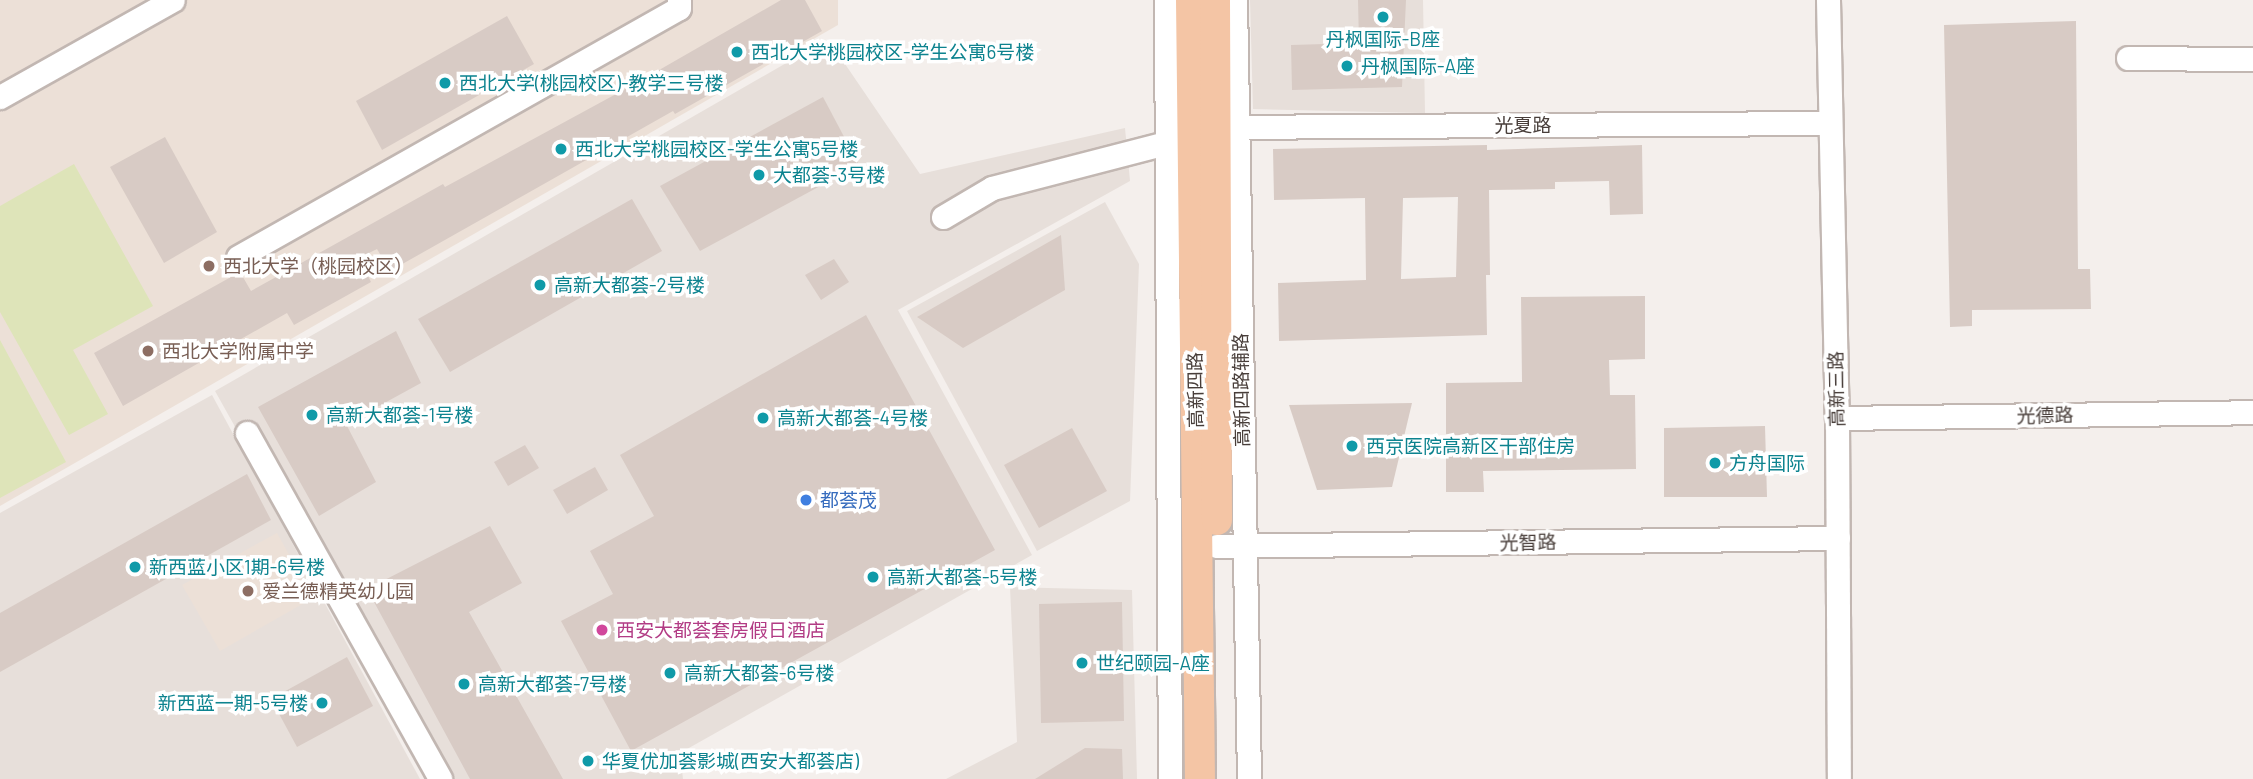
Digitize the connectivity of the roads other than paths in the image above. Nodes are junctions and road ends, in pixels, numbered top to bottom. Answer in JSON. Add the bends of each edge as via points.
{"nodes":[{"id":1,"x":173,"y":0,"type":"edge"},
{"id":2,"x":679,"y":0,"type":"edge"},
{"id":3,"x":1167,"y":0,"type":"edge"},
{"id":4,"x":1191,"y":0,"type":"edge"},
{"id":5,"x":1215,"y":0,"type":"edge"},
{"id":6,"x":1235,"y":0,"type":"edge"},
{"id":7,"x":1828,"y":0,"type":"edge"},
{"id":8,"x":2128,"y":58,"type":"dead end"},
{"id":9,"x":2253,"y":59,"type":"edge"},
{"id":10,"x":0,"y":97,"type":"edge"},
{"id":11,"x":1830,"y":123,"type":"junction"},
{"id":12,"x":1203,"y":133,"type":"junction"},
{"id":13,"x":943,"y":217,"type":"dead end"},
{"id":14,"x":238,"y":257,"type":"dead end"},
{"id":15,"x":2253,"y":412,"type":"edge"},
{"id":16,"x":1837,"y":418,"type":"junction"},
{"id":17,"x":247,"y":433,"type":"dead end"},
{"id":18,"x":1838,"y":538,"type":"junction"},
{"id":19,"x":1231,"y":546,"type":"junction"},
{"id":20,"x":440,"y":779,"type":"edge"},
{"id":21,"x":1170,"y":779,"type":"edge"},
{"id":22,"x":1200,"y":779,"type":"edge"},
{"id":23,"x":1220,"y":779,"type":"edge"},
{"id":24,"x":1249,"y":779,"type":"edge"},
{"id":25,"x":1839,"y":779,"type":"edge"}],
"edges":[{"from":1,"to":10,"type":"street"},
{"from":2,"to":14,"type":"street","via":[[679,8]]},
{"from":3,"to":12,"type":"street"},
{"from":4,"to":12,"type":"main road","name":"高新四路"},
{"from":5,"to":12,"type":"main road","name":"高新四路"},
{"from":6,"to":12,"type":"street"},
{"from":7,"to":11,"type":"street","name":"高新三路"},
{"from":8,"to":9,"type":"street"},
{"from":11,"to":12,"type":"street","name":"光夏路"},
{"from":11,"to":16,"type":"street","name":"高新三路"},
{"from":12,"to":13,"type":"street","name":"光夏路","via":[[992,188]]},
{"from":12,"to":19,"type":"main road","name":"高新四路"},
{"from":12,"to":21,"type":"street"},
{"from":12,"to":22,"type":"main road","name":"高新四路"},
{"from":15,"to":16,"type":"street","name":"光德路"},
{"from":16,"to":18,"type":"street","name":"高新三路"},
{"from":17,"to":20,"type":"street"},
{"from":18,"to":19,"type":"street","name":"光智路"},
{"from":18,"to":25,"type":"street","name":"高新三路"},
{"from":19,"to":23,"type":"main road","name":"高新四路"},
{"from":19,"to":24,"type":"street"}]}
